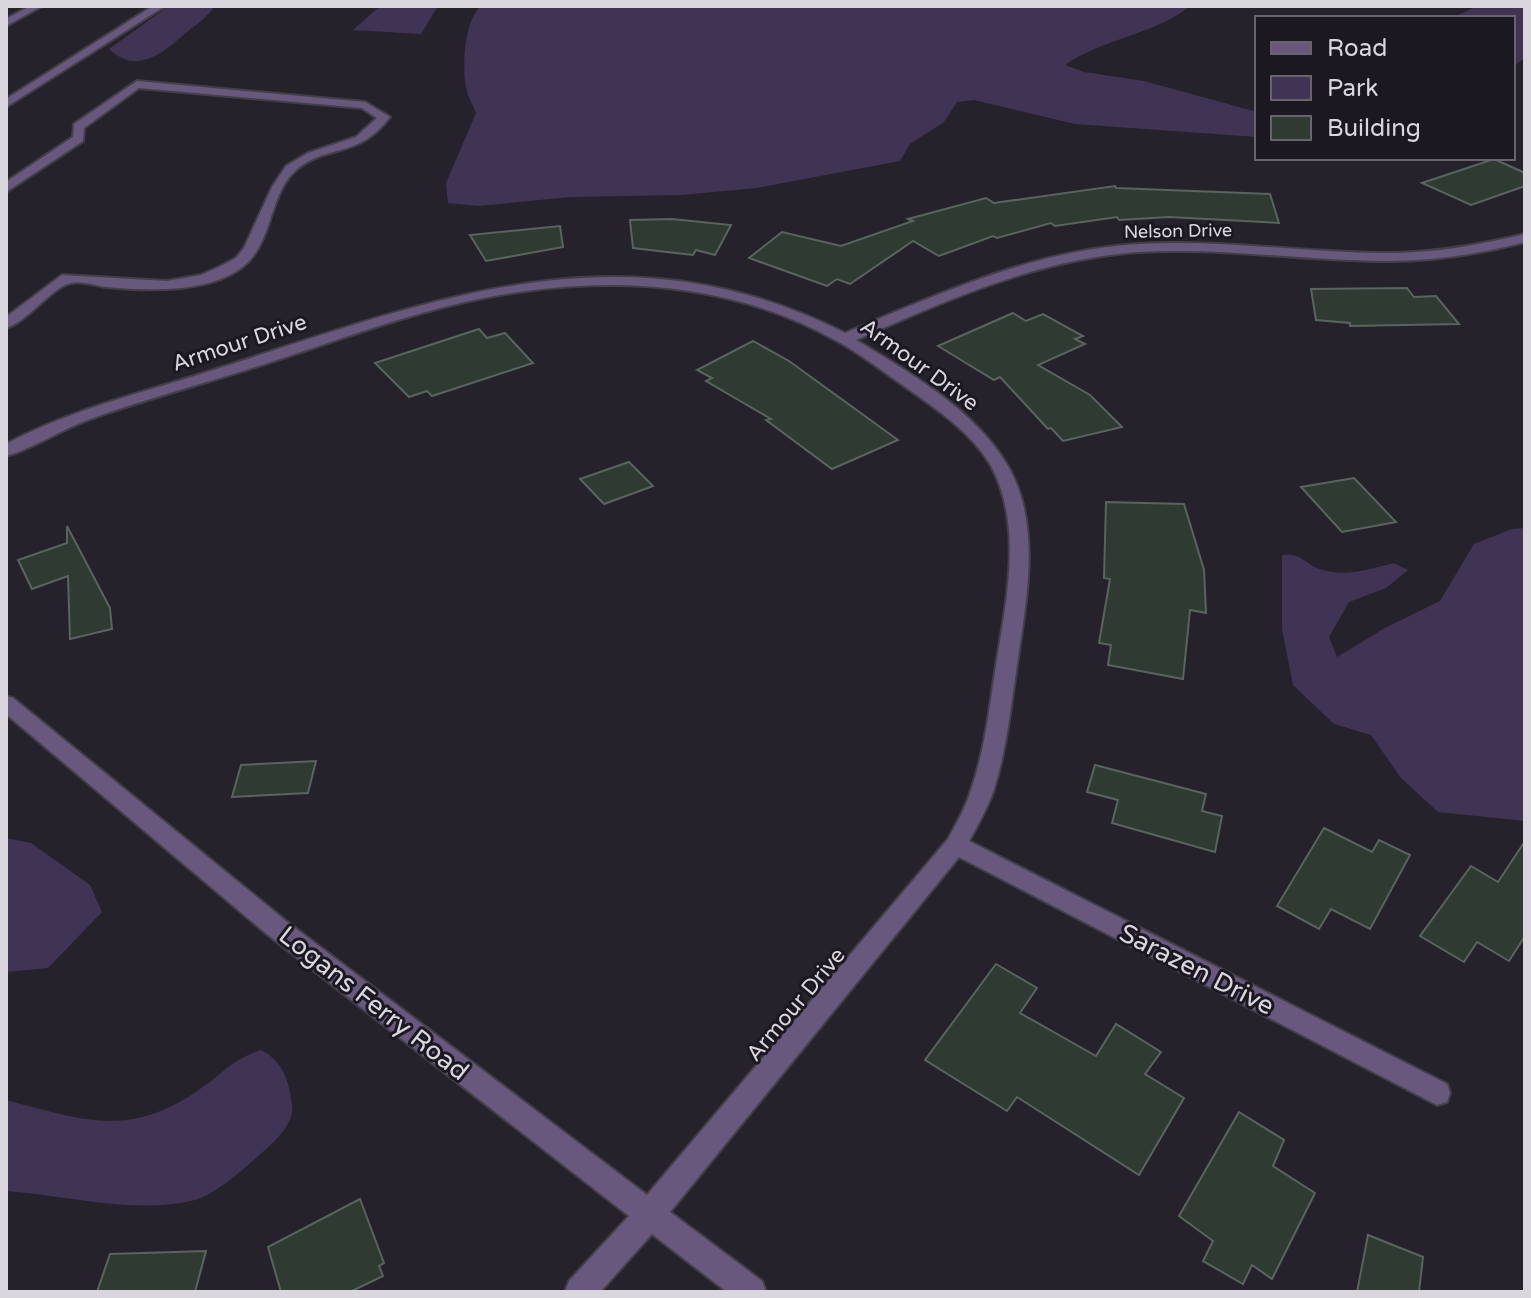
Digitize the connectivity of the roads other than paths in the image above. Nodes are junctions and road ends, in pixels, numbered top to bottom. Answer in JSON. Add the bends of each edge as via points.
{"nodes":[{"id":1,"x":37,"y":6,"type":"edge"},
{"id":2,"x":160,"y":6,"type":"edge"},
{"id":3,"x":6,"y":23,"type":"edge"},
{"id":4,"x":6,"y":104,"type":"edge"},
{"id":5,"x":6,"y":188,"type":"edge"},
{"id":6,"x":1525,"y":238,"type":"edge"},
{"id":7,"x":6,"y":324,"type":"edge"},
{"id":8,"x":845,"y":339,"type":"junction"},
{"id":9,"x":6,"y":451,"type":"edge"},
{"id":10,"x":6,"y":703,"type":"edge"},
{"id":11,"x":956,"y":845,"type":"junction"},
{"id":12,"x":1437,"y":1093,"type":"dead end"},
{"id":13,"x":649,"y":1215,"type":"junction"},
{"id":14,"x":580,"y":1292,"type":"edge"},
{"id":15,"x":751,"y":1292,"type":"edge"}],
"edges":[{"from":1,"to":3,"type":"street"},
{"from":2,"to":4,"type":"street"},
{"from":5,"to":7,"type":"street","via":[[79,138],[78,127],[137,84],[365,105],[384,117],[371,136],[289,170],[244,259],[212,276],[176,285],[67,278]]},
{"from":6,"to":8,"type":"street","name":"Nelson Drive","via":[[1425,256],[1183,247],[1080,254],[1000,273]]},
{"from":8,"to":9,"type":"street","name":"Armour Drive","via":[[773,306],[684,285],[602,280],[519,286],[446,302],[108,409]]},
{"from":8,"to":11,"type":"street","name":"Armour Drive","via":[[976,435],[1000,466],[1016,507],[1017,586],[997,735],[983,789]]},
{"from":10,"to":13,"type":"street","name":"Logans Ferry Road","via":[[277,928]]},
{"from":11,"to":12,"type":"street","name":"Sarazen Drive"},
{"from":11,"to":13,"type":"street","name":"Armour Drive"},
{"from":13,"to":14,"type":"street","name":"Armour Drive"},
{"from":13,"to":15,"type":"street","name":"Logans Ferry Road"}]}
